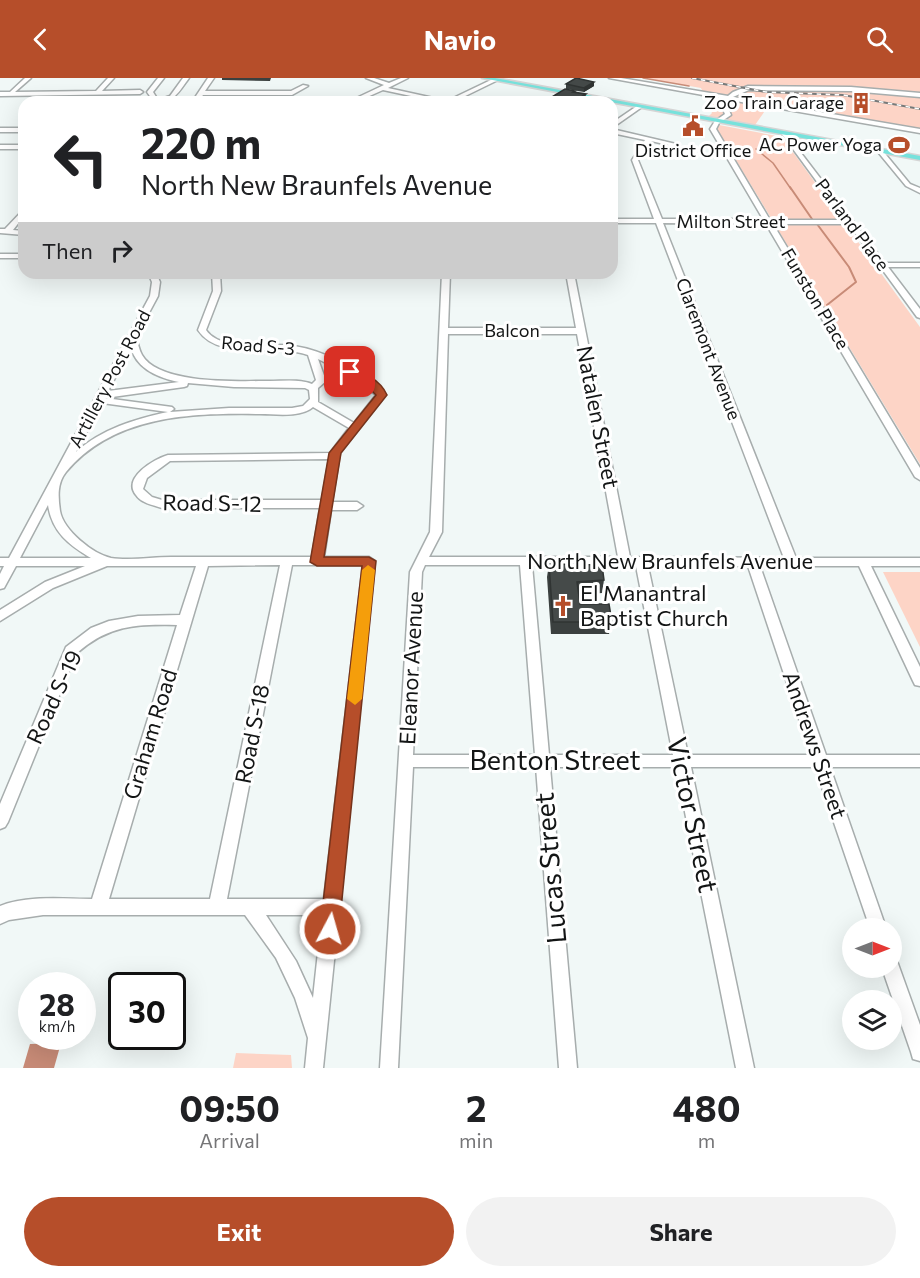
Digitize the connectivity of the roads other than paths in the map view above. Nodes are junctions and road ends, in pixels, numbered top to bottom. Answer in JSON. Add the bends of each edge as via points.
{"nodes":[{"id":1,"x":28,"y":78,"type":"edge"},
{"id":2,"x":111,"y":78,"type":"edge"},
{"id":3,"x":161,"y":78,"type":"edge"},
{"id":4,"x":186,"y":78,"type":"edge"},
{"id":5,"x":211,"y":78,"type":"edge"},
{"id":6,"x":369,"y":78,"type":"edge"},
{"id":7,"x":405,"y":78,"type":"edge"},
{"id":8,"x":485,"y":78,"type":"edge"},
{"id":9,"x":612,"y":78,"type":"edge"},
{"id":10,"x":495,"y":80,"type":"junction"},
{"id":11,"x":389,"y":85,"type":"junction"},
{"id":12,"x":305,"y":86,"type":"dead end"},
{"id":13,"x":382,"y":88,"type":"junction"},
{"id":14,"x":98,"y":92,"type":"junction"},
{"id":15,"x":140,"y":92,"type":"dead end"},
{"id":16,"x":10,"y":93,"type":"junction"},
{"id":17,"x":202,"y":93,"type":"junction"},
{"id":18,"x":562,"y":93,"type":"junction"},
{"id":19,"x":0,"y":94,"type":"edge"},
{"id":20,"x":920,"y":95,"type":"edge"},
{"id":21,"x":153,"y":96,"type":"edge"},
{"id":22,"x":173,"y":96,"type":"edge"},
{"id":23,"x":200,"y":96,"type":"edge"},
{"id":24,"x":364,"y":96,"type":"edge"},
{"id":25,"x":420,"y":96,"type":"edge"},
{"id":26,"x":461,"y":96,"type":"edge"},
{"id":27,"x":556,"y":96,"type":"edge"},
{"id":28,"x":579,"y":96,"type":"edge"},
{"id":29,"x":728,"y":99,"type":"junction"},
{"id":30,"x":0,"y":100,"type":"edge"},
{"id":31,"x":618,"y":103,"type":"edge"},
{"id":32,"x":639,"y":107,"type":"junction"},
{"id":33,"x":618,"y":122,"type":"edge"},
{"id":34,"x":717,"y":122,"type":"junction"},
{"id":35,"x":0,"y":130,"type":"edge"},
{"id":36,"x":18,"y":130,"type":"edge"},
{"id":37,"x":920,"y":131,"type":"edge"},
{"id":38,"x":618,"y":132,"type":"edge"},
{"id":39,"x":785,"y":134,"type":"junction"},
{"id":40,"x":649,"y":139,"type":"junction"},
{"id":41,"x":674,"y":144,"type":"dead end"},
{"id":42,"x":0,"y":147,"type":"edge"},
{"id":43,"x":18,"y":147,"type":"edge"},
{"id":44,"x":880,"y":151,"type":"junction"},
{"id":45,"x":920,"y":158,"type":"edge"},
{"id":46,"x":920,"y":191,"type":"edge"},
{"id":47,"x":18,"y":218,"type":"edge"},
{"id":48,"x":618,"y":221,"type":"edge"},
{"id":49,"x":659,"y":221,"type":"junction"},
{"id":50,"x":15,"y":222,"type":"joint"},
{"id":51,"x":769,"y":222,"type":"junction"},
{"id":52,"x":850,"y":222,"type":"junction"},
{"id":53,"x":4,"y":231,"type":"edge"},
{"id":54,"x":0,"y":256,"type":"edge"},
{"id":55,"x":18,"y":256,"type":"edge"},
{"id":56,"x":882,"y":265,"type":"junction"},
{"id":57,"x":920,"y":265,"type":"edge"},
{"id":58,"x":155,"y":279,"type":"edge"},
{"id":59,"x":216,"y":279,"type":"edge"},
{"id":60,"x":446,"y":279,"type":"edge"},
{"id":61,"x":571,"y":279,"type":"edge"},
{"id":62,"x":920,"y":315,"type":"edge"},
{"id":63,"x":444,"y":331,"type":"junction"},
{"id":64,"x":581,"y":331,"type":"junction"},
{"id":65,"x":132,"y":337,"type":"junction"},
{"id":66,"x":312,"y":354,"type":"junction"},
{"id":67,"x":209,"y":383,"type":"junction"},
{"id":68,"x":313,"y":388,"type":"junction"},
{"id":69,"x":101,"y":398,"type":"junction"},
{"id":70,"x":313,"y":403,"type":"junction"},
{"id":71,"x":190,"y":411,"type":"junction"},
{"id":72,"x":354,"y":427,"type":"junction"},
{"id":73,"x":334,"y":456,"type":"junction"},
{"id":74,"x":62,"y":471,"type":"junction"},
{"id":75,"x":920,"y":477,"type":"edge"},
{"id":76,"x":55,"y":484,"type":"junction"},
{"id":77,"x":327,"y":505,"type":"junction"},
{"id":78,"x":357,"y":506,"type":"dead end"},
{"id":79,"x":202,"y":561,"type":"junction"},
{"id":80,"x":288,"y":561,"type":"junction"},
{"id":81,"x":420,"y":561,"type":"junction"},
{"id":82,"x":526,"y":561,"type":"junction"},
{"id":83,"x":633,"y":561,"type":"junction"},
{"id":84,"x":752,"y":561,"type":"junction"},
{"id":85,"x":791,"y":561,"type":"junction"},
{"id":86,"x":6,"y":562,"type":"edge"},
{"id":87,"x":109,"y":562,"type":"junction"},
{"id":88,"x":317,"y":562,"type":"junction"},
{"id":89,"x":863,"y":562,"type":"junction"},
{"id":90,"x":920,"y":562,"type":"edge"},
{"id":91,"x":0,"y":585,"type":"edge"},
{"id":92,"x":0,"y":616,"type":"edge"},
{"id":93,"x":185,"y":620,"type":"junction"},
{"id":94,"x":920,"y":681,"type":"edge"},
{"id":95,"x":406,"y":761,"type":"junction"},
{"id":96,"x":543,"y":761,"type":"junction"},
{"id":97,"x":680,"y":761,"type":"junction"},
{"id":98,"x":820,"y":761,"type":"junction"},
{"id":99,"x":920,"y":761,"type":"edge"},
{"id":100,"x":0,"y":822,"type":"edge"},
{"id":101,"x":98,"y":907,"type":"junction"},
{"id":102,"x":217,"y":907,"type":"junction"},
{"id":103,"x":249,"y":907,"type":"junction"},
{"id":104,"x":332,"y":908,"type":"junction"},
{"id":105,"x":2,"y":911,"type":"edge"},
{"id":106,"x":875,"y":918,"type":"edge"},
{"id":107,"x":895,"y":978,"type":"edge"},
{"id":108,"x":318,"y":1039,"type":"junction"},
{"id":109,"x":920,"y":1052,"type":"edge"},
{"id":110,"x":314,"y":1068,"type":"edge"},
{"id":111,"x":389,"y":1068,"type":"edge"},
{"id":112,"x":568,"y":1068,"type":"edge"},
{"id":113,"x":746,"y":1068,"type":"edge"}],
"edges":[{"from":1,"to":16,"type":"street"},
{"from":2,"to":14,"type":"street"},
{"from":3,"to":21,"type":"street","via":[[150,92]]},
{"from":4,"to":22,"type":"street"},
{"from":5,"to":17,"type":"street"},
{"from":6,"to":11,"type":"street"},
{"from":7,"to":11,"type":"street"},
{"from":8,"to":10,"type":"main road"},
{"from":9,"to":29,"type":"street"},
{"from":10,"to":18,"type":"main road"},
{"from":10,"to":26,"type":"street"},
{"from":11,"to":13,"type":"street"},
{"from":12,"to":17,"type":"street","via":[[292,93]]},
{"from":13,"to":24,"type":"street"},
{"from":13,"to":25,"type":"street"},
{"from":14,"to":15,"type":"street"},
{"from":14,"to":16,"type":"street"},
{"from":16,"to":19,"type":"street"},
{"from":16,"to":30,"type":"street"},
{"from":17,"to":23,"type":"street"},
{"from":18,"to":27,"type":"street"},
{"from":18,"to":28,"type":"main road"},
{"from":20,"to":29,"type":"street","via":[[753,87]]},
{"from":29,"to":34,"type":"street","via":[[722,105],[728,115]]},
{"from":29,"to":37,"type":"street"},
{"from":31,"to":32,"type":"main road"},
{"from":32,"to":33,"type":"street"},
{"from":32,"to":34,"type":"main road"},
{"from":34,"to":39,"type":"main road"},
{"from":34,"to":51,"type":"street","name":"Funston Place","via":[[713,129]]},
{"from":35,"to":36,"type":"street"},
{"from":38,"to":40,"type":"street"},
{"from":39,"to":44,"type":"main road"},
{"from":39,"to":52,"type":"street","name":"Parland Place"},
{"from":40,"to":41,"type":"street"},
{"from":40,"to":49,"type":"street","name":"Claremont Avenue","via":[[635,160]]},
{"from":42,"to":43,"type":"street"},
{"from":44,"to":45,"type":"main road"},
{"from":44,"to":46,"type":"street","via":[[908,184]]},
{"from":47,"to":50,"type":"street"},
{"from":48,"to":49,"type":"street","name":"Milton Street"},
{"from":49,"to":51,"type":"street","name":"Milton Street"},
{"from":49,"to":85,"type":"street","name":"Claremont Avenue"},
{"from":50,"to":53,"type":"street"},
{"from":51,"to":52,"type":"street","name":"Milton Street"},
{"from":51,"to":75,"type":"street","name":"Funston Place"},
{"from":52,"to":56,"type":"street","name":"Parland Place"},
{"from":54,"to":55,"type":"street"},
{"from":56,"to":57,"type":"street"},
{"from":56,"to":62,"type":"street","name":"Parland Place"},
{"from":58,"to":65,"type":"street","name":"Artillery Post Road","via":[[155,291]]},
{"from":59,"to":66,"type":"street","name":"Road S-3","via":[[217,291],[202,330],[211,342],[294,348]]},
{"from":60,"to":63,"type":"street","name":"Eleanor Avenue"},
{"from":61,"to":64,"type":"street","name":"Natalen Street"},
{"from":63,"to":64,"type":"street","name":"Balcon"},
{"from":63,"to":81,"type":"street","name":"Eleanor Avenue","via":[[436,532]]},
{"from":64,"to":83,"type":"street","name":"Natalen Street"},
{"from":65,"to":67,"type":"street","via":[[136,355],[156,371]]},
{"from":65,"to":69,"type":"street","name":"Artillery Post Road"},
{"from":66,"to":68,"type":"street","via":[[321,381]]},
{"from":66,"to":72,"type":"street","name":"Road S-3","via":[[378,388],[381,395],[377,403]]},
{"from":67,"to":68,"type":"street","via":[[293,383]]},
{"from":67,"to":69,"type":"street","via":[[177,384]]},
{"from":68,"to":70,"type":"street"},
{"from":69,"to":71,"type":"street"},
{"from":69,"to":74,"type":"street","name":"Artillery Post Road"},
{"from":70,"to":71,"type":"street","via":[[292,411]]},
{"from":70,"to":72,"type":"street"},
{"from":71,"to":74,"type":"street","via":[[150,418],[107,434],[80,452]]},
{"from":72,"to":73,"type":"street","name":"Road S-3"},
{"from":73,"to":77,"type":"street","name":"Road S-3"},
{"from":73,"to":77,"type":"street","name":"Road S-12","via":[[168,458],[150,465],[136,484],[139,494],[162,504]]},
{"from":74,"to":76,"type":"street","name":"Artillery Post Road"},
{"from":76,"to":86,"type":"street","name":"Artillery Post Road"},
{"from":76,"to":87,"type":"street","name":"Artillery Post Road","via":[[53,508],[61,530]]},
{"from":77,"to":78,"type":"street"},
{"from":77,"to":88,"type":"street","name":"Road S-3"},
{"from":79,"to":80,"type":"street"},
{"from":79,"to":87,"type":"street"},
{"from":79,"to":93,"type":"street","name":"Graham Road"},
{"from":80,"to":88,"type":"street"},
{"from":80,"to":102,"type":"street","name":"Road S-18"},
{"from":81,"to":82,"type":"street","name":"North New Braunfels Avenue"},
{"from":81,"to":95,"type":"street","name":"Eleanor Avenue","via":[[416,572]]},
{"from":82,"to":83,"type":"street","name":"North New Braunfels Avenue"},
{"from":82,"to":96,"type":"street","name":"Lucas Street"},
{"from":83,"to":84,"type":"street","name":"North New Braunfels Avenue"},
{"from":83,"to":97,"type":"street","name":"Victor Street"},
{"from":84,"to":85,"type":"street","name":"North New Braunfels Avenue"},
{"from":84,"to":98,"type":"street","name":"Andrews Street"},
{"from":85,"to":89,"type":"street","name":"North New Braunfels Avenue"},
{"from":86,"to":87,"type":"street"},
{"from":86,"to":91,"type":"street","name":"Artillery Post Road"},
{"from":87,"to":92,"type":"street","via":[[49,585]]},
{"from":88,"to":104,"type":"street","via":[[369,561]]},
{"from":89,"to":90,"type":"street","name":"North New Braunfels Avenue"},
{"from":89,"to":94,"type":"street"},
{"from":93,"to":100,"type":"street","name":"Road S-19","via":[[108,625],[84,637],[71,651]]},
{"from":93,"to":101,"type":"street","name":"Graham Road"},
{"from":95,"to":96,"type":"street","name":"Benton Street"},
{"from":95,"to":111,"type":"street","name":"Eleanor Avenue"},
{"from":96,"to":97,"type":"street","name":"Benton Street"},
{"from":96,"to":112,"type":"street","name":"Lucas Street"},
{"from":97,"to":98,"type":"street","name":"Benton Street"},
{"from":97,"to":113,"type":"street","name":"Victor Street"},
{"from":98,"to":99,"type":"street","name":"Benton Street"},
{"from":98,"to":106,"type":"street","name":"Andrews Street"},
{"from":101,"to":102,"type":"street"},
{"from":101,"to":105,"type":"street"},
{"from":102,"to":103,"type":"street"},
{"from":103,"to":104,"type":"street"},
{"from":103,"to":108,"type":"street","via":[[275,939],[295,973]]},
{"from":104,"to":108,"type":"street"},
{"from":107,"to":109,"type":"street"},
{"from":108,"to":110,"type":"street"}]}
